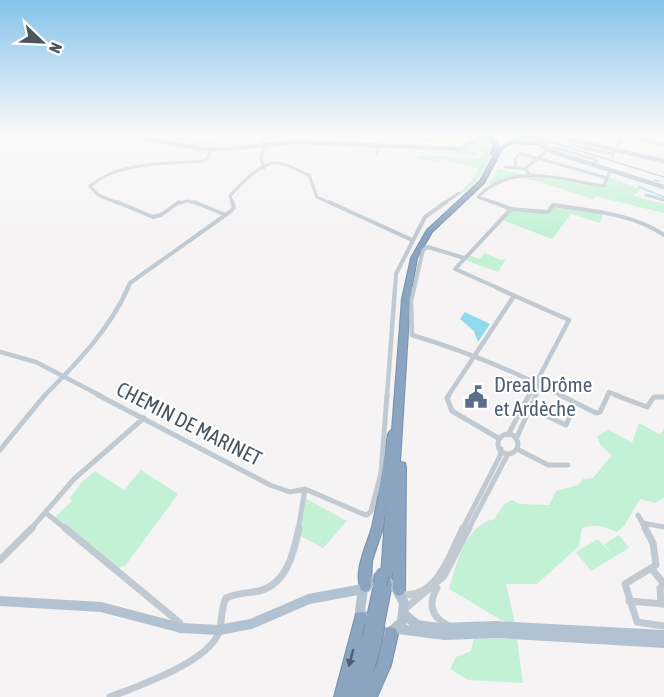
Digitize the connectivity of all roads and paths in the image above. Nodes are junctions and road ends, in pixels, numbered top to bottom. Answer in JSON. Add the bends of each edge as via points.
{"nodes":[{"id":1,"x":131,"y":168,"type":"edge"},
{"id":2,"x":264,"y":168,"type":"edge"},
{"id":3,"x":290,"y":168,"type":"edge"},
{"id":4,"x":487,"y":168,"type":"edge"},
{"id":5,"x":490,"y":168,"type":"edge"},
{"id":6,"x":511,"y":168,"type":"edge"},
{"id":7,"x":516,"y":168,"type":"joint"},
{"id":8,"x":527,"y":168,"type":"edge"},
{"id":9,"x":570,"y":168,"type":"edge"},
{"id":10,"x":603,"y":168,"type":"edge"},
{"id":11,"x":525,"y":170,"type":"junction"},
{"id":12,"x":610,"y":170,"type":"junction"},
{"id":13,"x":538,"y":176,"type":"junction"},
{"id":14,"x":607,"y":178,"type":"junction"},
{"id":15,"x":664,"y":187,"type":"edge"},
{"id":16,"x":459,"y":193,"type":"dead end"},
{"id":17,"x":646,"y":195,"type":"dead end"},
{"id":18,"x":664,"y":200,"type":"edge"},
{"id":19,"x":511,"y":208,"type":"junction"},
{"id":20,"x":226,"y":215,"type":"junction"},
{"id":21,"x":664,"y":235,"type":"edge"},
{"id":22,"x":412,"y":240,"type":"junction"},
{"id":23,"x":464,"y":258,"type":"junction"},
{"id":24,"x":514,"y":296,"type":"junction"},
{"id":25,"x":0,"y":352,"type":"edge"},
{"id":26,"x":475,"y":356,"type":"junction"},
{"id":27,"x":62,"y":376,"type":"junction"},
{"id":28,"x":537,"y":383,"type":"junction"},
{"id":29,"x":400,"y":396,"type":"junction"},
{"id":30,"x":664,"y":397,"type":"edge"},
{"id":31,"x":576,"y":403,"type":"junction"},
{"id":32,"x":527,"y":407,"type":"junction"},
{"id":33,"x":144,"y":418,"type":"junction"},
{"id":34,"x":394,"y":430,"type":"junction"},
{"id":35,"x":508,"y":435,"type":"junction"},
{"id":36,"x":498,"y":438,"type":"junction"},
{"id":37,"x":516,"y":439,"type":"junction"},
{"id":38,"x":501,"y":449,"type":"junction"},
{"id":39,"x":0,"y":450,"type":"edge"},
{"id":40,"x":519,"y":450,"type":"junction"},
{"id":41,"x":508,"y":454,"type":"junction"},
{"id":42,"x":568,"y":465,"type":"dead end"},
{"id":43,"x":305,"y":489,"type":"junction"},
{"id":44,"x":46,"y":513,"type":"junction"},
{"id":45,"x":638,"y":514,"type":"dead end"},
{"id":46,"x":643,"y":523,"type":"junction"},
{"id":47,"x":664,"y":527,"type":"edge"},
{"id":48,"x":0,"y":560,"type":"edge"},
{"id":49,"x":651,"y":568,"type":"junction"},
{"id":50,"x":444,"y":576,"type":"junction"},
{"id":51,"x":376,"y":582,"type":"junction"},
{"id":52,"x":664,"y":585,"type":"edge"},
{"id":53,"x":400,"y":591,"type":"junction"},
{"id":54,"x":342,"y":594,"type":"junction"},
{"id":55,"x":0,"y":601,"type":"edge"},
{"id":56,"x":629,"y":601,"type":"junction"},
{"id":57,"x":662,"y":604,"type":"edge"},
{"id":58,"x":405,"y":612,"type":"junction"},
{"id":59,"x":368,"y":618,"type":"junction"},
{"id":60,"x":664,"y":626,"type":"edge"},
{"id":61,"x":179,"y":627,"type":"junction"},
{"id":62,"x":473,"y":627,"type":"junction"},
{"id":63,"x":219,"y":630,"type":"junction"},
{"id":64,"x":394,"y":631,"type":"junction"},
{"id":65,"x":664,"y":635,"type":"edge"},
{"id":66,"x":372,"y":640,"type":"junction"},
{"id":67,"x":664,"y":643,"type":"edge"},
{"id":68,"x":110,"y":697,"type":"edge"},
{"id":69,"x":341,"y":697,"type":"edge"},
{"id":70,"x":352,"y":697,"type":"edge"},
{"id":71,"x":359,"y":697,"type":"edge"},
{"id":72,"x":370,"y":697,"type":"edge"}],
"edges":[{"from":1,"to":20,"type":"street","via":[[90,186],[98,195],[153,217],[188,201]]},
{"from":2,"to":20,"type":"street","via":[[248,177],[230,196],[234,209]]},
{"from":3,"to":22,"type":"street","via":[[309,175],[317,197]]},
{"from":4,"to":34,"type":"highway","via":[[482,179],[432,223],[411,257],[401,303]]},
{"from":5,"to":29,"type":"highway","via":[[484,179],[438,220],[416,255],[407,291]]},
{"from":6,"to":7,"type":"street"},
{"from":7,"to":11,"type":"street"},
{"from":8,"to":11,"type":"street"},
{"from":9,"to":14,"type":"street"},
{"from":10,"to":12,"type":"main road"},
{"from":11,"to":13,"type":"street"},
{"from":12,"to":14,"type":"street"},
{"from":12,"to":15,"type":"main road"},
{"from":13,"to":14,"type":"street","via":[[602,186]]},
{"from":13,"to":19,"type":"street","via":[[507,176],[493,182],[479,196]]},
{"from":16,"to":22,"type":"street","via":[[425,217]]},
{"from":17,"to":18,"type":"street"},
{"from":19,"to":21,"type":"street","via":[[548,212],[555,206],[644,224]]},
{"from":19,"to":23,"type":"street"},
{"from":20,"to":27,"type":"street","via":[[130,283],[115,314],[80,360]]},
{"from":22,"to":43,"type":"street","name":"CHEMIN DE MARINET","via":[[399,278],[381,473],[371,511],[363,514]]},
{"from":23,"to":24,"type":"street","via":[[456,270]]},
{"from":23,"to":26,"type":"street","via":[[426,247],[414,280],[412,335]]},
{"from":24,"to":26,"type":"street"},
{"from":24,"to":28,"type":"street","via":[[571,320]]},
{"from":25,"to":27,"type":"street","name":"CHEMIN DE MARINET","via":[[36,362]]},
{"from":26,"to":28,"type":"street"},
{"from":26,"to":36,"type":"street","via":[[447,403],[456,414]]},
{"from":27,"to":33,"type":"street","name":"CHEMIN DE MARINET"},
{"from":27,"to":39,"type":"street"},
{"from":28,"to":31,"type":"street"},
{"from":28,"to":32,"type":"street","via":[[537,393]]},
{"from":29,"to":51,"type":"highway"},
{"from":29,"to":53,"type":"highway"},
{"from":30,"to":31,"type":"street","via":[[652,398],[647,407],[609,392],[599,413]]},
{"from":31,"to":32,"type":"street","via":[[566,425]]},
{"from":32,"to":35,"type":"street"},
{"from":32,"to":37,"type":"street"},
{"from":33,"to":43,"type":"street","name":"CHEMIN DE MARINET","via":[[270,485],[290,492]]},
{"from":33,"to":44,"type":"street","via":[[74,479]]},
{"from":34,"to":51,"type":"highway"},
{"from":34,"to":51,"type":"highway","via":[[377,528],[367,555]]},
{"from":35,"to":36,"type":"street"},
{"from":35,"to":37,"type":"street"},
{"from":36,"to":38,"type":"street"},
{"from":37,"to":40,"type":"street"},
{"from":38,"to":41,"type":"street"},
{"from":38,"to":53,"type":"street","via":[[438,577],[425,591],[409,596]]},
{"from":40,"to":41,"type":"street"},
{"from":40,"to":42,"type":"street","via":[[548,465]]},
{"from":41,"to":50,"type":"street"},
{"from":43,"to":63,"type":"street","via":[[292,553],[282,578],[264,590],[226,598]]},
{"from":44,"to":48,"type":"street"},
{"from":44,"to":61,"type":"street","via":[[180,623]]},
{"from":45,"to":46,"type":"street"},
{"from":46,"to":47,"type":"street"},
{"from":46,"to":49,"type":"street","via":[[656,556],[656,565]]},
{"from":49,"to":52,"type":"street"},
{"from":49,"to":56,"type":"street","via":[[625,584]]},
{"from":50,"to":58,"type":"street","via":[[434,588],[411,602]]},
{"from":50,"to":62,"type":"street","via":[[431,600],[437,618],[445,624]]},
{"from":51,"to":53,"type":"main road","via":[[384,579]]},
{"from":51,"to":54,"type":"main road"},
{"from":51,"to":59,"type":"highway"},
{"from":51,"to":59,"type":"main road"},
{"from":52,"to":57,"type":"street","via":[[660,588]]},
{"from":53,"to":58,"type":"main road"},
{"from":54,"to":59,"type":"main road"},
{"from":54,"to":63,"type":"main road","via":[[309,598],[251,624]]},
{"from":55,"to":61,"type":"main road","via":[[101,607]]},
{"from":56,"to":57,"type":"street"},
{"from":56,"to":60,"type":"street","via":[[637,622]]},
{"from":58,"to":62,"type":"main road","via":[[413,623],[430,627]]},
{"from":58,"to":64,"type":"main road"},
{"from":59,"to":64,"type":"main road","via":[[375,633]]},
{"from":59,"to":66,"type":"highway","bridge":true},
{"from":59,"to":69,"type":"highway","one_way":true},
{"from":61,"to":63,"type":"main road"},
{"from":62,"to":65,"type":"main road"},
{"from":63,"to":68,"type":"street","via":[[215,641],[186,661]]},
{"from":64,"to":67,"type":"main road"},
{"from":64,"to":72,"type":"highway"},
{"from":66,"to":70,"type":"highway"},
{"from":66,"to":71,"type":"highway"}]}
